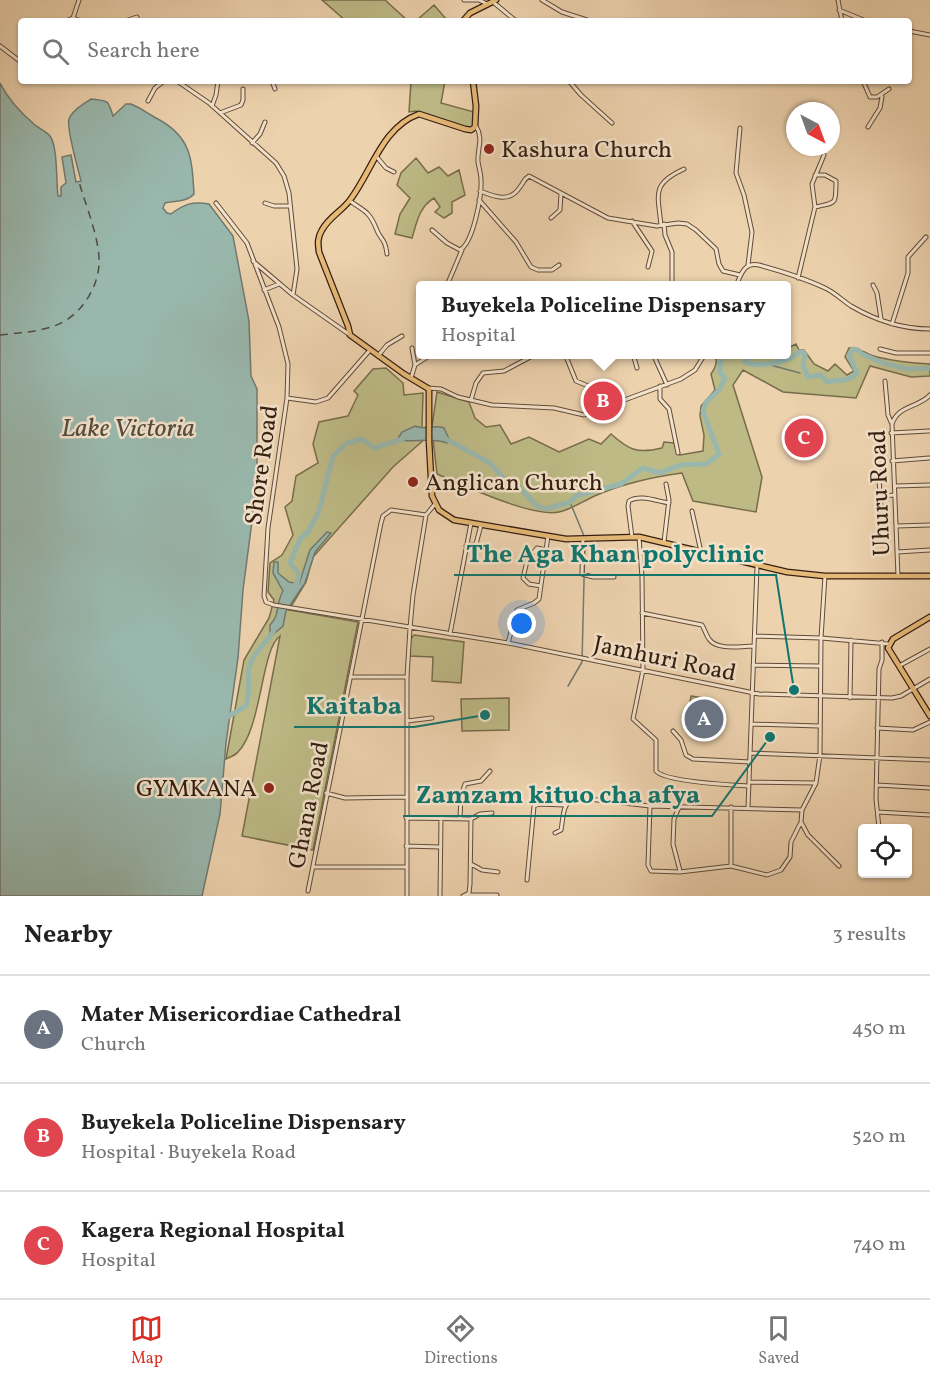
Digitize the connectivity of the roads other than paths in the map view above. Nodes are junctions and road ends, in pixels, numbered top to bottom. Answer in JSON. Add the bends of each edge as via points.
{"nodes":[{"id":1,"x":79,"y":0,"type":"edge"},
{"id":2,"x":464,"y":0,"type":"edge"},
{"id":3,"x":542,"y":0,"type":"edge"},
{"id":4,"x":838,"y":0,"type":"edge"},
{"id":5,"x":73,"y":2,"type":"dead end"},
{"id":6,"x":492,"y":2,"type":"edge"},
{"id":7,"x":78,"y":5,"type":"junction"},
{"id":8,"x":839,"y":10,"type":"junction"},
{"id":9,"x":137,"y":17,"type":"dead end"},
{"id":10,"x":72,"y":18,"type":"edge"},
{"id":11,"x":134,"y":18,"type":"edge"},
{"id":12,"x":466,"y":18,"type":"edge"},
{"id":13,"x":512,"y":18,"type":"edge"},
{"id":14,"x":581,"y":18,"type":"edge"},
{"id":15,"x":841,"y":18,"type":"edge"},
{"id":16,"x":859,"y":18,"type":"edge"},
{"id":17,"x":912,"y":32,"type":"edge"},
{"id":18,"x":930,"y":35,"type":"edge"},
{"id":19,"x":0,"y":46,"type":"edge"},
{"id":20,"x":18,"y":60,"type":"edge"},
{"id":21,"x":160,"y":84,"type":"edge"},
{"id":22,"x":181,"y":84,"type":"edge"},
{"id":23,"x":218,"y":84,"type":"edge"},
{"id":24,"x":273,"y":84,"type":"edge"},
{"id":25,"x":473,"y":84,"type":"edge"},
{"id":26,"x":572,"y":84,"type":"edge"},
{"id":27,"x":864,"y":84,"type":"edge"},
{"id":28,"x":243,"y":89,"type":"dead end"},
{"id":29,"x":275,"y":89,"type":"dead end"},
{"id":30,"x":889,"y":89,"type":"dead end"},
{"id":31,"x":881,"y":95,"type":"junction"},
{"id":32,"x":148,"y":101,"type":"dead end"},
{"id":33,"x":212,"y":106,"type":"junction"},
{"id":34,"x":220,"y":113,"type":"junction"},
{"id":35,"x":265,"y":122,"type":"dead end"},
{"id":36,"x":612,"y":123,"type":"dead end"},
{"id":37,"x":476,"y":126,"type":"junction"},
{"id":38,"x":868,"y":127,"type":"dead end"},
{"id":39,"x":740,"y":128,"type":"dead end"},
{"id":40,"x":252,"y":143,"type":"junction"},
{"id":41,"x":376,"y":156,"type":"junction"},
{"id":42,"x":824,"y":156,"type":"edge"},
{"id":43,"x":684,"y":169,"type":"dead end"},
{"id":44,"x":394,"y":172,"type":"dead end"},
{"id":45,"x":815,"y":175,"type":"junction"},
{"id":46,"x":480,"y":191,"type":"junction"},
{"id":47,"x":561,"y":193,"type":"junction"},
{"id":48,"x":479,"y":200,"type":"junction"},
{"id":49,"x":350,"y":201,"type":"junction"},
{"id":50,"x":216,"y":203,"type":"dead end"},
{"id":51,"x":265,"y":203,"type":"dead end"},
{"id":52,"x":290,"y":206,"type":"junction"},
{"id":53,"x":815,"y":207,"type":"junction"},
{"id":54,"x":551,"y":218,"type":"dead end"},
{"id":55,"x":632,"y":221,"type":"junction"},
{"id":56,"x":663,"y":225,"type":"junction"},
{"id":57,"x":432,"y":230,"type":"dead end"},
{"id":58,"x":926,"y":237,"type":"dead end"},
{"id":59,"x":462,"y":249,"type":"junction"},
{"id":60,"x":387,"y":254,"type":"dead end"},
{"id":61,"x":253,"y":261,"type":"junction"},
{"id":62,"x":748,"y":265,"type":"junction"},
{"id":63,"x":559,"y":266,"type":"dead end"},
{"id":64,"x":648,"y":267,"type":"dead end"},
{"id":65,"x":740,"y":275,"type":"junction"},
{"id":66,"x":798,"y":278,"type":"junction"},
{"id":67,"x":448,"y":281,"type":"edge"},
{"id":68,"x":672,"y":281,"type":"edge"},
{"id":69,"x":737,"y":281,"type":"edge"},
{"id":70,"x":279,"y":284,"type":"junction"},
{"id":71,"x":873,"y":285,"type":"dead end"},
{"id":72,"x":264,"y":290,"type":"junction"},
{"id":73,"x":293,"y":295,"type":"junction"},
{"id":74,"x":881,"y":319,"type":"junction"},
{"id":75,"x":892,"y":324,"type":"junction"},
{"id":76,"x":930,"y":329,"type":"edge"},
{"id":77,"x":350,"y":333,"type":"junction"},
{"id":78,"x":402,"y":336,"type":"dead end"},
{"id":79,"x":412,"y":348,"type":"dead end"},
{"id":80,"x":880,"y":349,"type":"dead end"},
{"id":81,"x":370,"y":350,"type":"junction"},
{"id":82,"x":930,"y":353,"type":"edge"},
{"id":83,"x":378,"y":356,"type":"junction"},
{"id":84,"x":425,"y":359,"type":"edge"},
{"id":85,"x":527,"y":359,"type":"edge"},
{"id":86,"x":568,"y":359,"type":"edge"},
{"id":87,"x":635,"y":359,"type":"edge"},
{"id":88,"x":656,"y":359,"type":"edge"},
{"id":89,"x":702,"y":359,"type":"edge"},
{"id":90,"x":416,"y":365,"type":"junction"},
{"id":91,"x":638,"y":368,"type":"dead end"},
{"id":92,"x":411,"y":378,"type":"junction"},
{"id":93,"x":885,"y":381,"type":"dead end"},
{"id":94,"x":667,"y":385,"type":"junction"},
{"id":95,"x":660,"y":387,"type":"junction"},
{"id":96,"x":428,"y":388,"type":"junction"},
{"id":97,"x":930,"y":395,"type":"edge"},
{"id":98,"x":287,"y":398,"type":"junction"},
{"id":99,"x":471,"y":401,"type":"junction"},
{"id":100,"x":599,"y":410,"type":"junction"},
{"id":101,"x":891,"y":424,"type":"junction"},
{"id":102,"x":928,"y":431,"type":"edge"},
{"id":103,"x":891,"y":433,"type":"junction"},
{"id":104,"x":678,"y":453,"type":"dead end"},
{"id":105,"x":929,"y":458,"type":"edge"},
{"id":106,"x":892,"y":461,"type":"junction"},
{"id":107,"x":878,"y":466,"type":"dead end"},
{"id":108,"x":666,"y":484,"type":"dead end"},
{"id":109,"x":930,"y":485,"type":"edge"},
{"id":110,"x":895,"y":486,"type":"junction"},
{"id":111,"x":895,"y":495,"type":"junction"},
{"id":112,"x":880,"y":496,"type":"junction"},
{"id":113,"x":669,"y":503,"type":"junction"},
{"id":114,"x":435,"y":504,"type":"junction"},
{"id":115,"x":881,"y":507,"type":"dead end"},
{"id":116,"x":692,"y":511,"type":"dead end"},
{"id":117,"x":426,"y":515,"type":"junction"},
{"id":118,"x":471,"y":523,"type":"junction"},
{"id":119,"x":481,"y":524,"type":"junction"},
{"id":120,"x":897,"y":525,"type":"junction"},
{"id":121,"x":930,"y":525,"type":"edge"},
{"id":122,"x":548,"y":536,"type":"junction"},
{"id":123,"x":632,"y":537,"type":"junction"},
{"id":124,"x":639,"y":537,"type":"junction"},
{"id":125,"x":585,"y":539,"type":"junction"},
{"id":126,"x":664,"y":542,"type":"junction"},
{"id":127,"x":466,"y":546,"type":"junction"},
{"id":128,"x":546,"y":550,"type":"junction"},
{"id":129,"x":930,"y":550,"type":"edge"},
{"id":130,"x":701,"y":552,"type":"junction"},
{"id":131,"x":897,"y":552,"type":"junction"},
{"id":132,"x":757,"y":567,"type":"junction"},
{"id":133,"x":825,"y":576,"type":"junction"},
{"id":134,"x":898,"y":576,"type":"junction"},
{"id":135,"x":930,"y":576,"type":"edge"},
{"id":136,"x":614,"y":577,"type":"dead end"},
{"id":137,"x":541,"y":586,"type":"junction"},
{"id":138,"x":642,"y":613,"type":"junction"},
{"id":139,"x":930,"y":616,"type":"edge"},
{"id":140,"x":361,"y":619,"type":"junction"},
{"id":141,"x":410,"y":628,"type":"junction"},
{"id":142,"x":450,"y":634,"type":"junction"},
{"id":143,"x":755,"y":636,"type":"junction"},
{"id":144,"x":821,"y":638,"type":"junction"},
{"id":145,"x":851,"y":640,"type":"junction"},
{"id":146,"x":882,"y":642,"type":"junction"},
{"id":147,"x":508,"y":643,"type":"junction"},
{"id":148,"x":889,"y":644,"type":"junction"},
{"id":149,"x":754,"y":645,"type":"junction"},
{"id":150,"x":930,"y":649,"type":"edge"},
{"id":151,"x":890,"y":652,"type":"junction"},
{"id":152,"x":882,"y":656,"type":"junction"},
{"id":153,"x":753,"y":665,"type":"junction"},
{"id":154,"x":820,"y":666,"type":"junction"},
{"id":155,"x":899,"y":666,"type":"junction"},
{"id":156,"x":643,"y":670,"type":"junction"},
{"id":157,"x":350,"y":677,"type":"junction"},
{"id":158,"x":407,"y":677,"type":"junction"},
{"id":159,"x":930,"y":679,"type":"edge"},
{"id":160,"x":913,"y":688,"type":"junction"},
{"id":161,"x":752,"y":693,"type":"junction"},
{"id":162,"x":759,"y":694,"type":"junction"},
{"id":163,"x":819,"y":697,"type":"junction"},
{"id":164,"x":850,"y":699,"type":"junction"},
{"id":165,"x":878,"y":699,"type":"junction"},
{"id":166,"x":753,"y":702,"type":"junction"},
{"id":167,"x":930,"y":716,"type":"edge"},
{"id":168,"x":432,"y":718,"type":"dead end"},
{"id":169,"x":408,"y":721,"type":"junction"},
{"id":170,"x":930,"y":722,"type":"edge"},
{"id":171,"x":751,"y":724,"type":"junction"},
{"id":172,"x":819,"y":726,"type":"junction"},
{"id":173,"x":877,"y":728,"type":"junction"},
{"id":174,"x":674,"y":731,"type":"dead end"},
{"id":175,"x":750,"y":753,"type":"junction"},
{"id":176,"x":820,"y":755,"type":"junction"},
{"id":177,"x":877,"y":757,"type":"junction"},
{"id":178,"x":930,"y":760,"type":"edge"},
{"id":179,"x":750,"y":762,"type":"junction"},
{"id":180,"x":490,"y":771,"type":"dead end"},
{"id":181,"x":816,"y":783,"type":"junction"},
{"id":182,"x":749,"y":784,"type":"junction"},
{"id":183,"x":877,"y":785,"type":"junction"},
{"id":184,"x":930,"y":788,"type":"edge"},
{"id":185,"x":326,"y":793,"type":"junction"},
{"id":186,"x":406,"y":797,"type":"junction"},
{"id":187,"x":564,"y":806,"type":"junction"},
{"id":188,"x":650,"y":806,"type":"junction"},
{"id":189,"x":679,"y":807,"type":"junction"},
{"id":190,"x":731,"y":807,"type":"junction"},
{"id":191,"x":748,"y":808,"type":"junction"},
{"id":192,"x":802,"y":810,"type":"junction"},
{"id":193,"x":877,"y":812,"type":"junction"},
{"id":194,"x":492,"y":813,"type":"dead end"},
{"id":195,"x":930,"y":815,"type":"edge"},
{"id":196,"x":406,"y":818,"type":"junction"},
{"id":197,"x":441,"y":818,"type":"junction"},
{"id":198,"x":460,"y":818,"type":"junction"},
{"id":199,"x":471,"y":819,"type":"junction"},
{"id":200,"x":801,"y":822,"type":"junction"},
{"id":201,"x":878,"y":824,"type":"edge"},
{"id":202,"x":555,"y":833,"type":"dead end"},
{"id":203,"x":406,"y":846,"type":"junction"},
{"id":204,"x":440,"y":847,"type":"junction"},
{"id":205,"x":471,"y":864,"type":"junction"},
{"id":206,"x":731,"y":866,"type":"junction"},
{"id":207,"x":839,"y":866,"type":"dead end"},
{"id":208,"x":314,"y":867,"type":"junction"},
{"id":209,"x":406,"y":867,"type":"junction"},
{"id":210,"x":498,"y":872,"type":"dead end"},
{"id":211,"x":680,"y":872,"type":"junction"},
{"id":212,"x":527,"y":880,"type":"dead end"},
{"id":213,"x":308,"y":891,"type":"dead end"},
{"id":214,"x":497,"y":895,"type":"edge"},
{"id":215,"x":407,"y":896,"type":"edge"},
{"id":216,"x":440,"y":896,"type":"edge"},
{"id":217,"x":465,"y":896,"type":"edge"}],
"edges":[{"from":1,"to":7,"type":"street"},
{"from":2,"to":6,"type":"street"},
{"from":3,"to":14,"type":"street"},
{"from":4,"to":8,"type":"street"},
{"from":5,"to":7,"type":"street"},
{"from":6,"to":12,"type":"main road"},
{"from":6,"to":13,"type":"street"},
{"from":7,"to":10,"type":"street"},
{"from":8,"to":15,"type":"street"},
{"from":8,"to":16,"type":"street"},
{"from":9,"to":11,"type":"street"},
{"from":17,"to":18,"type":"street"},
{"from":19,"to":20,"type":"street"},
{"from":21,"to":32,"type":"street"},
{"from":22,"to":33,"type":"street"},
{"from":23,"to":33,"type":"street"},
{"from":24,"to":29,"type":"street"},
{"from":25,"to":37,"type":"main road"},
{"from":26,"to":36,"type":"street"},
{"from":27,"to":31,"type":"street","via":[[869,96]]},
{"from":28,"to":34,"type":"street","via":[[241,105]]},
{"from":30,"to":31,"type":"street"},
{"from":31,"to":38,"type":"street","via":[[880,108]]},
{"from":33,"to":34,"type":"street"},
{"from":34,"to":40,"type":"street"},
{"from":35,"to":40,"type":"street"},
{"from":37,"to":41,"type":"main road","via":[[465,129],[417,115],[402,123]]},
{"from":37,"to":46,"type":"street","via":[[481,139]]},
{"from":39,"to":62,"type":"street","via":[[736,173],[752,232]]},
{"from":40,"to":52,"type":"street","via":[[280,169],[287,183]]},
{"from":41,"to":44,"type":"street"},
{"from":41,"to":49,"type":"main road"},
{"from":42,"to":45,"type":"street"},
{"from":43,"to":56,"type":"street","via":[[669,176],[660,187]]},
{"from":45,"to":53,"type":"street"},
{"from":45,"to":53,"type":"street","via":[[825,175],[836,183],[832,203]]},
{"from":46,"to":47,"type":"street","via":[[511,197],[529,176]]},
{"from":46,"to":48,"type":"street"},
{"from":47,"to":54,"type":"street","via":[[560,210]]},
{"from":47,"to":55,"type":"street","via":[[603,216]]},
{"from":48,"to":59,"type":"street","via":[[473,228]]},
{"from":48,"to":63,"type":"street","via":[[516,242],[531,267],[543,271]]},
{"from":49,"to":60,"type":"street","via":[[374,220],[386,242]]},
{"from":49,"to":77,"type":"main road","via":[[329,220],[318,240]]},
{"from":50,"to":61,"type":"street","name":"Shore Road","via":[[245,240]]},
{"from":51,"to":52,"type":"street"},
{"from":52,"to":73,"type":"street","via":[[297,269]]},
{"from":53,"to":66,"type":"street"},
{"from":55,"to":56,"type":"street"},
{"from":55,"to":64,"type":"street","via":[[652,251]]},
{"from":56,"to":65,"type":"street","via":[[684,223],[693,227],[716,249],[723,271]]},
{"from":56,"to":68,"type":"street","via":[[672,252]]},
{"from":57,"to":59,"type":"street"},
{"from":58,"to":75,"type":"street","via":[[908,257],[908,273]]},
{"from":59,"to":67,"type":"street"},
{"from":61,"to":70,"type":"street"},
{"from":61,"to":72,"type":"street","name":"Shore Road"},
{"from":62,"to":65,"type":"street"},
{"from":62,"to":66,"type":"street"},
{"from":65,"to":69,"type":"street"},
{"from":66,"to":74,"type":"street","via":[[826,288]]},
{"from":70,"to":72,"type":"street"},
{"from":70,"to":73,"type":"street"},
{"from":71,"to":74,"type":"street"},
{"from":72,"to":98,"type":"street","name":"Shore Road","via":[[286,350]]},
{"from":73,"to":77,"type":"street"},
{"from":74,"to":75,"type":"street"},
{"from":75,"to":76,"type":"street"},
{"from":77,"to":81,"type":"main road"},
{"from":78,"to":83,"type":"street"},
{"from":79,"to":90,"type":"street"},
{"from":80,"to":82,"type":"street"},
{"from":81,"to":83,"type":"main road"},
{"from":81,"to":98,"type":"street","via":[[328,398],[316,402]]},
{"from":83,"to":92,"type":"main road"},
{"from":84,"to":90,"type":"street"},
{"from":85,"to":99,"type":"street","via":[[504,371],[483,373]]},
{"from":86,"to":100,"type":"street","via":[[576,381],[593,388]]},
{"from":87,"to":91,"type":"street"},
{"from":88,"to":94,"type":"street"},
{"from":89,"to":94,"type":"street","via":[[695,370]]},
{"from":90,"to":92,"type":"street"},
{"from":92,"to":96,"type":"main road"},
{"from":93,"to":101,"type":"street"},
{"from":94,"to":95,"type":"street"},
{"from":95,"to":100,"type":"street"},
{"from":95,"to":104,"type":"street","via":[[660,399],[669,409]]},
{"from":96,"to":99,"type":"street"},
{"from":96,"to":114,"type":"main road"},
{"from":97,"to":101,"type":"street","name":"Uhuru Road","via":[[898,413]]},
{"from":98,"to":140,"type":"street","name":"Shore Road","via":[[268,528],[264,598],[274,606]]},
{"from":99,"to":100,"type":"street","via":[[554,408],[579,415]]},
{"from":101,"to":103,"type":"street","name":"Uhuru Road"},
{"from":102,"to":103,"type":"street"},
{"from":103,"to":106,"type":"street","name":"Uhuru Road"},
{"from":105,"to":106,"type":"street"},
{"from":106,"to":110,"type":"street","name":"Uhuru Road"},
{"from":107,"to":112,"type":"street"},
{"from":108,"to":113,"type":"street"},
{"from":109,"to":110,"type":"street"},
{"from":110,"to":111,"type":"street","name":"Uhuru Road"},
{"from":111,"to":112,"type":"street"},
{"from":111,"to":120,"type":"street","name":"Uhuru Road"},
{"from":112,"to":115,"type":"street"},
{"from":113,"to":123,"type":"street","via":[[642,498],[629,501]]},
{"from":113,"to":126,"type":"street"},
{"from":114,"to":117,"type":"street"},
{"from":114,"to":118,"type":"main road","via":[[450,518]]},
{"from":116,"to":130,"type":"street"},
{"from":117,"to":140,"type":"street","name":"Ghana Road","via":[[391,510],[383,516]]},
{"from":117,"to":141,"type":"street"},
{"from":118,"to":119,"type":"main road"},
{"from":118,"to":127,"type":"street"},
{"from":119,"to":122,"type":"main road"},
{"from":119,"to":127,"type":"street","via":[[476,544]]},
{"from":120,"to":121,"type":"street"},
{"from":120,"to":131,"type":"street","name":"Uhuru Road"},
{"from":122,"to":125,"type":"main road"},
{"from":122,"to":128,"type":"street"},
{"from":123,"to":124,"type":"main road"},
{"from":123,"to":125,"type":"main road"},
{"from":124,"to":126,"type":"main road"},
{"from":124,"to":138,"type":"street"},
{"from":125,"to":136,"type":"street","via":[[582,574]]},
{"from":126,"to":130,"type":"main road"},
{"from":127,"to":142,"type":"street"},
{"from":128,"to":137,"type":"street"},
{"from":128,"to":137,"type":"street","via":[[537,549],[527,561],[523,578],[529,584]]},
{"from":129,"to":131,"type":"street"},
{"from":130,"to":132,"type":"main road"},
{"from":131,"to":134,"type":"street","name":"Uhuru Road"},
{"from":132,"to":133,"type":"main road"},
{"from":132,"to":143,"type":"street"},
{"from":133,"to":134,"type":"main road"},
{"from":133,"to":144,"type":"street"},
{"from":134,"to":135,"type":"main road"},
{"from":137,"to":147,"type":"street","via":[[538,600],[517,610]]},
{"from":138,"to":149,"type":"street","via":[[702,625],[716,644]]},
{"from":138,"to":156,"type":"street"},
{"from":139,"to":148,"type":"main road"},
{"from":140,"to":141,"type":"street","name":"Shore Road"},
{"from":140,"to":157,"type":"street","name":"Ghana Road"},
{"from":141,"to":142,"type":"street","name":"Jamhuri Road"},
{"from":141,"to":158,"type":"street"},
{"from":142,"to":147,"type":"street","name":"Jamhuri Road"},
{"from":143,"to":144,"type":"street"},
{"from":143,"to":149,"type":"street"},
{"from":144,"to":145,"type":"street"},
{"from":144,"to":154,"type":"street"},
{"from":145,"to":146,"type":"street"},
{"from":145,"to":164,"type":"street"},
{"from":146,"to":148,"type":"street"},
{"from":146,"to":152,"type":"street"},
{"from":147,"to":156,"type":"street","name":"Jamhuri Road"},
{"from":148,"to":151,"type":"main road"},
{"from":149,"to":153,"type":"street"},
{"from":150,"to":155,"type":"street"},
{"from":151,"to":152,"type":"street"},
{"from":151,"to":155,"type":"main road"},
{"from":152,"to":165,"type":"street"},
{"from":153,"to":154,"type":"street"},
{"from":153,"to":161,"type":"street"},
{"from":154,"to":163,"type":"street"},
{"from":155,"to":160,"type":"main road"},
{"from":156,"to":161,"type":"street","name":"Jamhuri Road"},
{"from":156,"to":182,"type":"street","via":[[633,719],[657,740],[657,774],[674,779]]},
{"from":157,"to":158,"type":"street"},
{"from":157,"to":185,"type":"street","name":"Ghana Road"},
{"from":158,"to":169,"type":"street"},
{"from":159,"to":160,"type":"street","name":"Jamhuri Road"},
{"from":160,"to":165,"type":"street","name":"Jamhuri Road","via":[[901,696]]},
{"from":160,"to":167,"type":"main road"},
{"from":161,"to":162,"type":"street","name":"Jamhuri Road"},
{"from":161,"to":166,"type":"street"},
{"from":162,"to":163,"type":"street","name":"Jamhuri Road"},
{"from":162,"to":166,"type":"street"},
{"from":163,"to":164,"type":"street","name":"Jamhuri Road"},
{"from":163,"to":172,"type":"street"},
{"from":164,"to":165,"type":"street","name":"Jamhuri Road"},
{"from":165,"to":173,"type":"street"},
{"from":166,"to":171,"type":"street"},
{"from":168,"to":169,"type":"street"},
{"from":169,"to":186,"type":"street"},
{"from":170,"to":173,"type":"street","via":[[913,730]]},
{"from":171,"to":172,"type":"street"},
{"from":171,"to":175,"type":"street"},
{"from":172,"to":176,"type":"street"},
{"from":173,"to":177,"type":"street"},
{"from":174,"to":179,"type":"street","via":[[693,759]]},
{"from":175,"to":176,"type":"street"},
{"from":175,"to":179,"type":"street"},
{"from":176,"to":177,"type":"street"},
{"from":176,"to":181,"type":"street"},
{"from":177,"to":178,"type":"street"},
{"from":177,"to":183,"type":"street"},
{"from":179,"to":182,"type":"street"},
{"from":180,"to":198,"type":"street","via":[[481,782],[465,784]]},
{"from":181,"to":182,"type":"street"},
{"from":181,"to":192,"type":"street"},
{"from":182,"to":191,"type":"street"},
{"from":183,"to":184,"type":"street"},
{"from":183,"to":193,"type":"street"},
{"from":185,"to":186,"type":"street","via":[[345,798]]},
{"from":185,"to":208,"type":"street","name":"Ghana Road"},
{"from":186,"to":196,"type":"street"},
{"from":187,"to":188,"type":"street","via":[[580,798]]},
{"from":187,"to":202,"type":"street","via":[[561,830]]},
{"from":187,"to":212,"type":"street","via":[[534,807]]},
{"from":188,"to":189,"type":"street"},
{"from":188,"to":211,"type":"street","via":[[649,869]]},
{"from":189,"to":190,"type":"street"},
{"from":189,"to":211,"type":"street","via":[[674,819],[673,844]]},
{"from":190,"to":191,"type":"street"},
{"from":190,"to":206,"type":"street"},
{"from":191,"to":192,"type":"street"},
{"from":192,"to":200,"type":"street"},
{"from":193,"to":195,"type":"street"},
{"from":193,"to":201,"type":"street"},
{"from":194,"to":199,"type":"street"},
{"from":196,"to":197,"type":"street"},
{"from":196,"to":203,"type":"street"},
{"from":197,"to":198,"type":"street"},
{"from":197,"to":204,"type":"street"},
{"from":198,"to":199,"type":"street"},
{"from":199,"to":205,"type":"street"},
{"from":200,"to":206,"type":"street","via":[[791,842],[790,857],[781,870],[767,875]]},
{"from":200,"to":207,"type":"street","via":[[808,835]]},
{"from":203,"to":204,"type":"street"},
{"from":203,"to":209,"type":"street"},
{"from":204,"to":216,"type":"street"},
{"from":205,"to":210,"type":"street"},
{"from":205,"to":217,"type":"street","via":[[470,889]]},
{"from":206,"to":211,"type":"street"},
{"from":208,"to":209,"type":"street"},
{"from":208,"to":213,"type":"street","name":"Ghana Road"},
{"from":209,"to":215,"type":"street"},
{"from":214,"to":217,"type":"street"}]}
